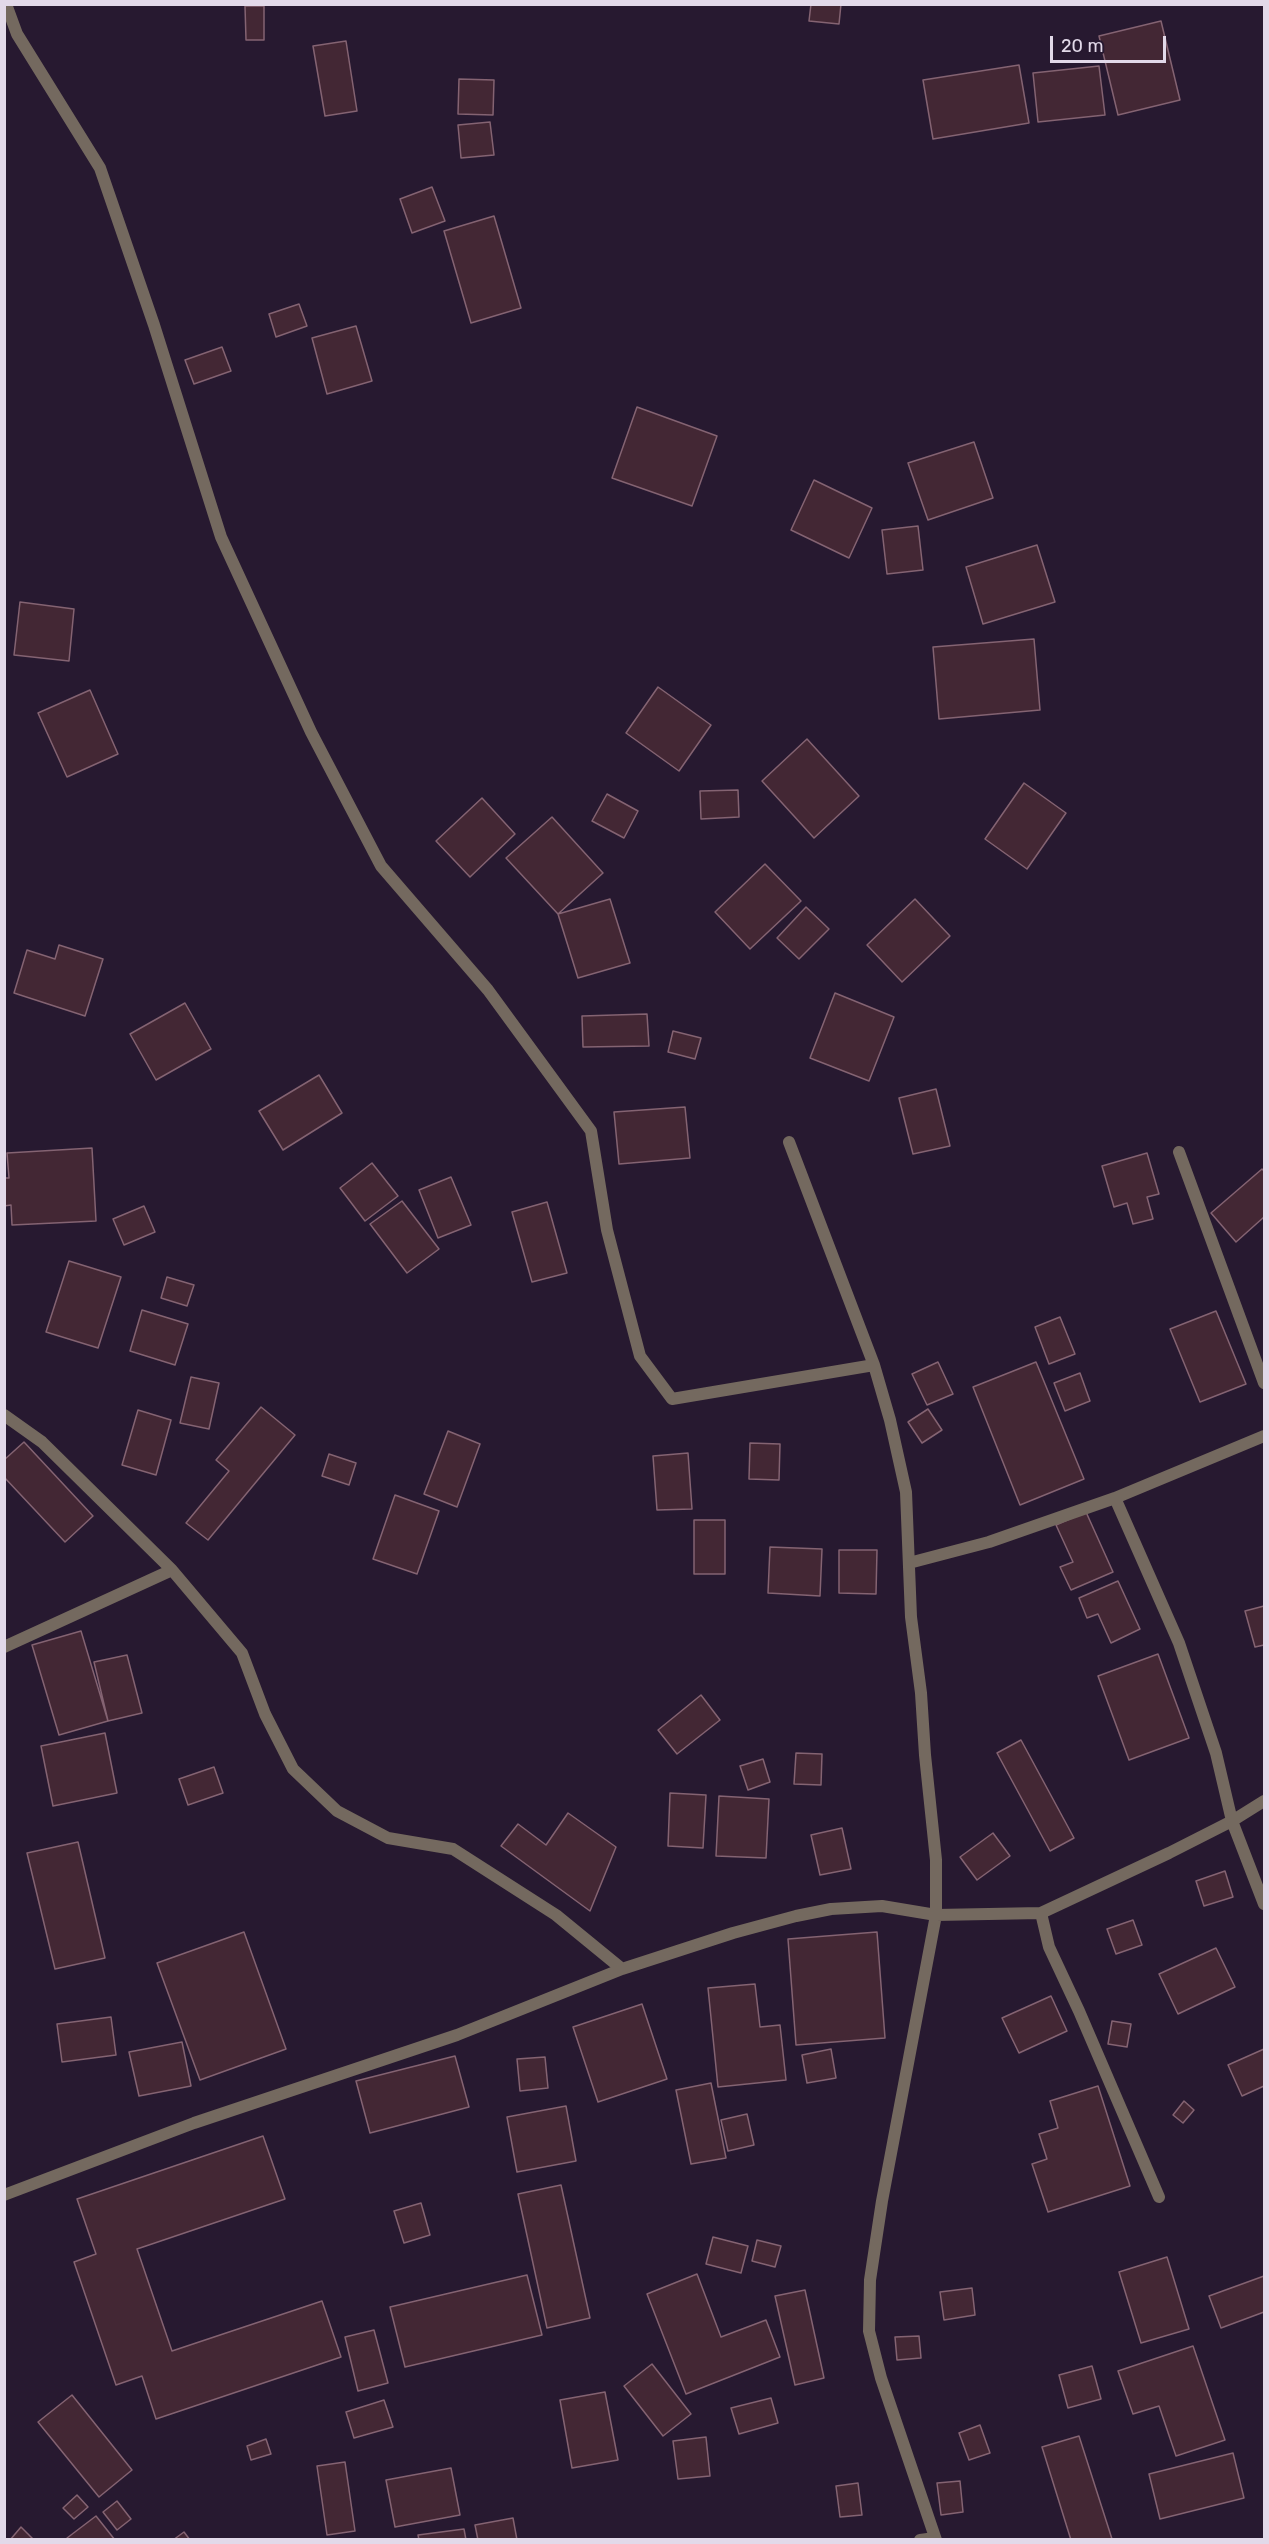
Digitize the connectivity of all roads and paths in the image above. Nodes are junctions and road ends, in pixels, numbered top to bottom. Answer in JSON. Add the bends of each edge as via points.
{"nodes":[{"id":1,"x":6,"y":4,"type":"edge"},
{"id":2,"x":789,"y":1142,"type":"dead end"},
{"id":3,"x":1179,"y":1152,"type":"dead end"},
{"id":4,"x":874,"y":1365,"type":"junction"},
{"id":5,"x":1264,"y":1383,"type":"edge"},
{"id":6,"x":4,"y":1415,"type":"edge"},
{"id":7,"x":1264,"y":1436,"type":"edge"},
{"id":8,"x":1115,"y":1498,"type":"junction"},
{"id":9,"x":909,"y":1563,"type":"junction"},
{"id":10,"x":172,"y":1570,"type":"junction"},
{"id":11,"x":4,"y":1647,"type":"edge"},
{"id":12,"x":1264,"y":1801,"type":"edge"},
{"id":13,"x":1232,"y":1821,"type":"junction"},
{"id":14,"x":1264,"y":1904,"type":"edge"},
{"id":15,"x":1041,"y":1913,"type":"junction"},
{"id":16,"x":936,"y":1915,"type":"junction"},
{"id":17,"x":622,"y":1969,"type":"junction"},
{"id":18,"x":4,"y":2195,"type":"edge"},
{"id":19,"x":1159,"y":2197,"type":"dead end"},
{"id":20,"x":936,"y":2539,"type":"edge"},
{"id":21,"x":920,"y":2540,"type":"edge"}],
"edges":[{"from":1,"to":4,"type":"street","via":[[17,34],[100,168],[221,537],[311,732],[381,866],[488,990],[591,1131],[608,1230],[640,1356],[672,1399]]},
{"from":2,"to":4,"type":"street"},
{"from":3,"to":5,"type":"street"},
{"from":4,"to":9,"type":"street","via":[[906,1491]]},
{"from":6,"to":10,"type":"street","via":[[42,1442]]},
{"from":7,"to":8,"type":"street"},
{"from":8,"to":9,"type":"street","via":[[989,1542]]},
{"from":8,"to":13,"type":"street","via":[[1194,1684]]},
{"from":9,"to":16,"type":"street","via":[[936,1860]]},
{"from":10,"to":11,"type":"street"},
{"from":10,"to":17,"type":"street","via":[[243,1653],[265,1714],[293,1770],[337,1811],[388,1838],[453,1849],[556,1915]]},
{"from":12,"to":13,"type":"street"},
{"from":13,"to":14,"type":"street"},
{"from":13,"to":15,"type":"street"},
{"from":15,"to":16,"type":"street"},
{"from":15,"to":19,"type":"street","via":[[1049,1947]]},
{"from":16,"to":17,"type":"street","via":[[882,1906],[831,1909],[733,1933]]},
{"from":16,"to":20,"type":"street","via":[[882,2201],[870,2280],[869,2331],[880,2378]]},
{"from":17,"to":18,"type":"street","via":[[457,2035],[204,2119]]},
{"from":20,"to":21,"type":"street"}]}
